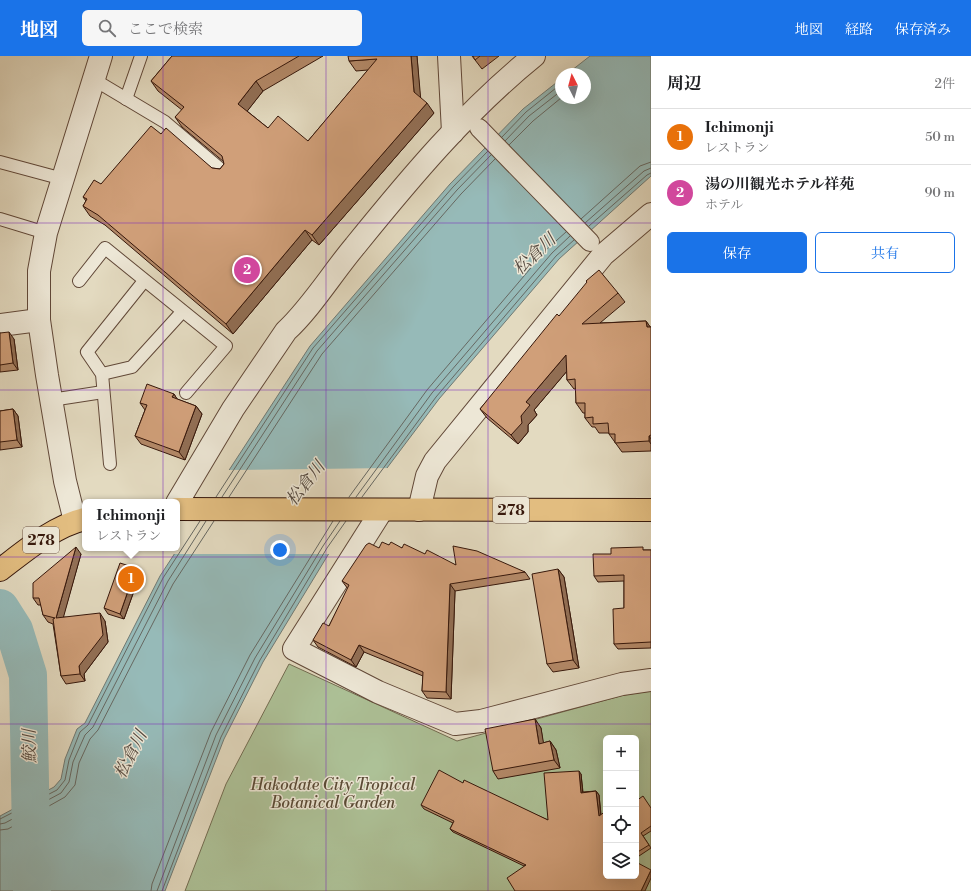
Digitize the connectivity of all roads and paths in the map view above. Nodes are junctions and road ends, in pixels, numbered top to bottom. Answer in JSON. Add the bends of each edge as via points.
{"nodes":[{"id":1,"x":101,"y":56,"type":"edge"},
{"id":2,"x":141,"y":56,"type":"edge"},
{"id":3,"x":449,"y":56,"type":"edge"},
{"id":4,"x":534,"y":56,"type":"edge"},
{"id":5,"x":93,"y":79,"type":"junction"},
{"id":6,"x":126,"y":99,"type":"junction"},
{"id":7,"x":482,"y":131,"type":"dead end"},
{"id":8,"x":453,"y":132,"type":"junction"},
{"id":9,"x":0,"y":162,"type":"edge"},
{"id":10,"x":224,"y":172,"type":"edge"},
{"id":11,"x":63,"y":179,"type":"junction"},
{"id":12,"x":651,"y":214,"type":"edge"},
{"id":13,"x":0,"y":219,"type":"edge"},
{"id":14,"x":46,"y":233,"type":"junction"},
{"id":15,"x":589,"y":241,"type":"dead end"},
{"id":16,"x":79,"y":281,"type":"dead end"},
{"id":17,"x":144,"y":281,"type":"junction"},
{"id":18,"x":182,"y":312,"type":"junction"},
{"id":19,"x":38,"y":320,"type":"junction"},
{"id":20,"x":0,"y":325,"type":"edge"},
{"id":21,"x":102,"y":374,"type":"junction"},
{"id":22,"x":103,"y":392,"type":"junction"},
{"id":23,"x":186,"y":393,"type":"dead end"},
{"id":24,"x":51,"y":400,"type":"junction"},
{"id":25,"x":110,"y":464,"type":"dead end"},
{"id":26,"x":182,"y":507,"type":"edge"},
{"id":27,"x":376,"y":509,"type":"junction"},
{"id":28,"x":419,"y":510,"type":"junction"},
{"id":29,"x":651,"y":510,"type":"edge"},
{"id":30,"x":80,"y":520,"type":"edge"},
{"id":31,"x":1,"y":570,"type":"edge"},
{"id":32,"x":651,"y":680,"type":"edge"}],
"edges":[{"from":1,"to":5,"type":"street"},
{"from":2,"to":6,"type":"lane"},
{"from":3,"to":8,"type":"street"},
{"from":4,"to":8,"type":"street"},
{"from":5,"to":6,"type":"lane"},
{"from":5,"to":11,"type":"street"},
{"from":6,"to":10,"type":"lane","via":[[165,122]]},
{"from":7,"to":15,"type":"street"},
{"from":8,"to":26,"type":"street","via":[[431,153],[296,322],[286,331],[233,409]]},
{"from":9,"to":11,"type":"lane"},
{"from":11,"to":14,"type":"street"},
{"from":12,"to":28,"type":"street","via":[[603,255],[435,461],[427,476]]},
{"from":13,"to":14,"type":"lane"},
{"from":14,"to":19,"type":"street","via":[[39,271]]},
{"from":16,"to":17,"type":"lane","via":[[105,248]]},
{"from":17,"to":18,"type":"lane"},
{"from":17,"to":21,"type":"lane","via":[[87,352]]},
{"from":18,"to":21,"type":"lane","via":[[132,367]]},
{"from":18,"to":23,"type":"lane","via":[[226,346]]},
{"from":19,"to":20,"type":"street"},
{"from":19,"to":24,"type":"street"},
{"from":21,"to":22,"type":"lane"},
{"from":22,"to":24,"type":"lane"},
{"from":22,"to":25,"type":"lane"},
{"from":24,"to":30,"type":"street","via":[[65,482]]},
{"from":26,"to":27,"type":"highway","number":"278"},
{"from":27,"to":28,"type":"highway","number":"278"},
{"from":27,"to":32,"type":"street","via":[[294,650],[378,692],[455,724],[481,721],[622,684]]},
{"from":28,"to":29,"type":"highway","number":"278"},
{"from":30,"to":31,"type":"highway","number":"278","via":[[36,543]]}]}
